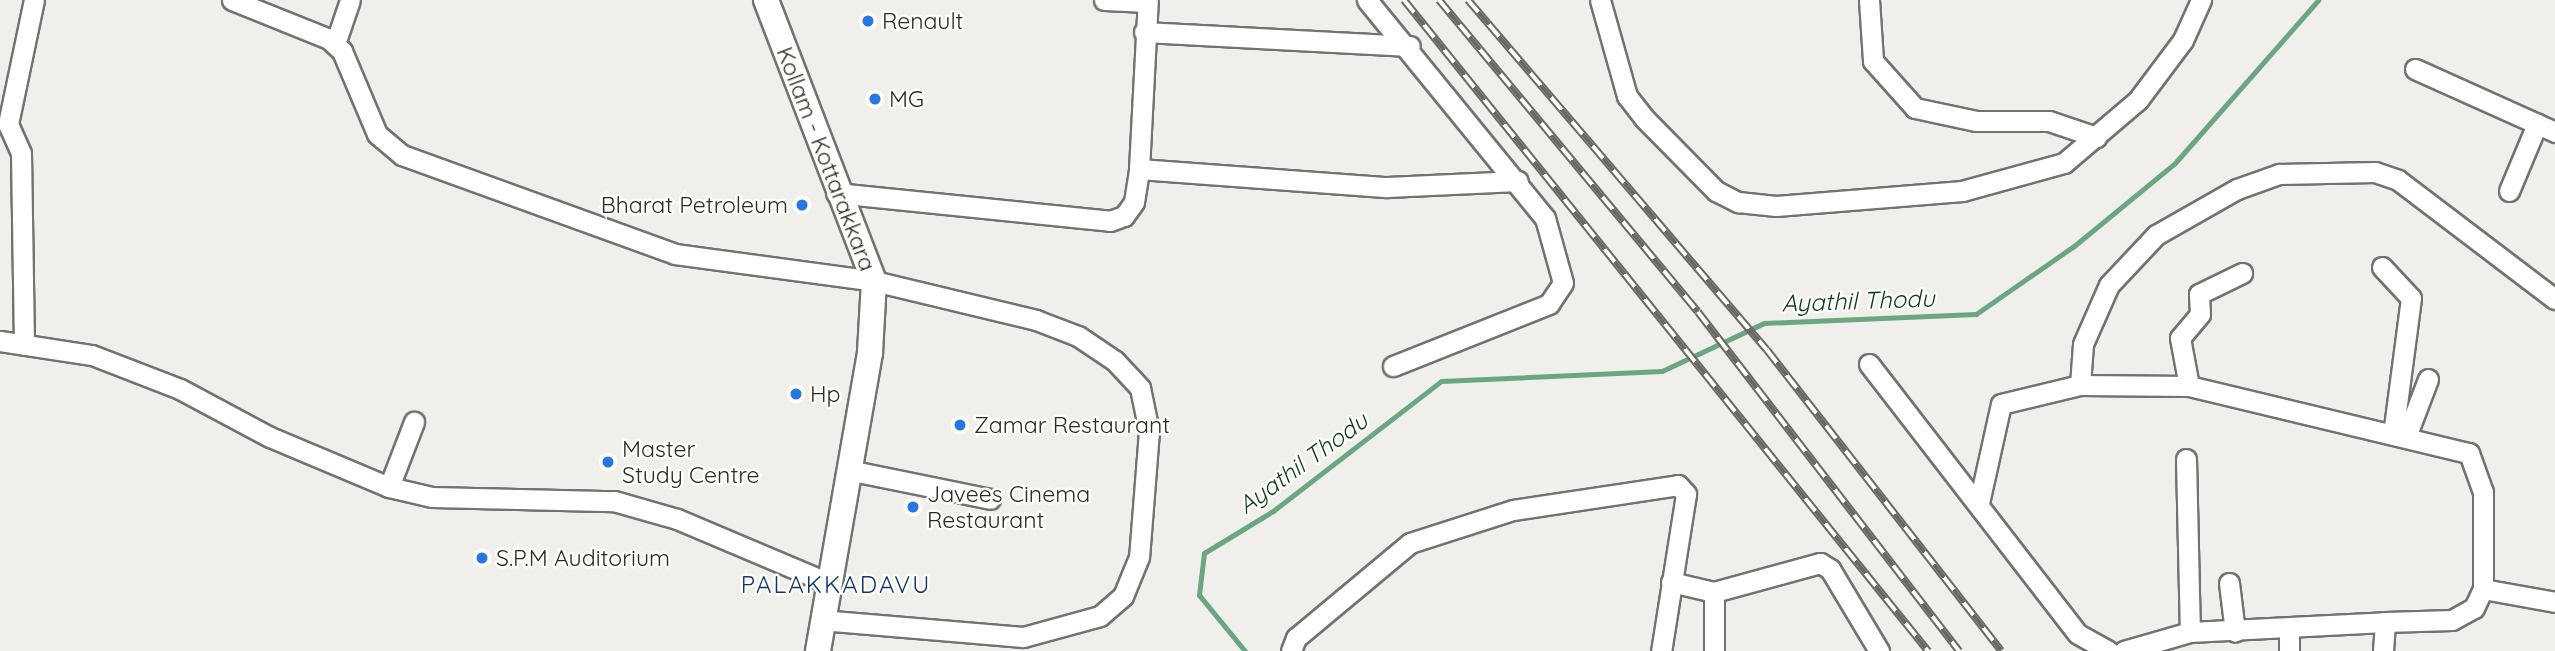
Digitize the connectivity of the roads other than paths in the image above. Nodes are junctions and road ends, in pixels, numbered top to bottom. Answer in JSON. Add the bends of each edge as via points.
{"nodes":[{"id":1,"x":34,"y":0,"type":"edge"},
{"id":2,"x":232,"y":0,"type":"edge"},
{"id":3,"x":350,"y":0,"type":"edge"},
{"id":4,"x":765,"y":0,"type":"edge"},
{"id":5,"x":1104,"y":0,"type":"edge"},
{"id":6,"x":1367,"y":0,"type":"edge"},
{"id":7,"x":1600,"y":0,"type":"edge"},
{"id":8,"x":1869,"y":0,"type":"edge"},
{"id":9,"x":2201,"y":0,"type":"edge"},
{"id":10,"x":1148,"y":1,"type":"edge"},
{"id":11,"x":1144,"y":32,"type":"junction"},
{"id":12,"x":334,"y":44,"type":"junction"},
{"id":13,"x":1410,"y":46,"type":"junction"},
{"id":14,"x":2415,"y":69,"type":"dead end"},
{"id":15,"x":4,"y":123,"type":"edge"},
{"id":16,"x":2546,"y":128,"type":"edge"},
{"id":17,"x":2096,"y":138,"type":"junction"},
{"id":18,"x":1139,"y":169,"type":"junction"},
{"id":19,"x":1518,"y":181,"type":"junction"},
{"id":20,"x":2509,"y":191,"type":"dead end"},
{"id":21,"x":836,"y":193,"type":"junction"},
{"id":22,"x":2382,"y":267,"type":"dead end"},
{"id":23,"x":2242,"y":274,"type":"dead end"},
{"id":24,"x":874,"y":281,"type":"junction"},
{"id":25,"x":2555,"y":299,"type":"edge"},
{"id":26,"x":0,"y":341,"type":"edge"},
{"id":27,"x":24,"y":345,"type":"junction"},
{"id":28,"x":1869,"y":364,"type":"dead end"},
{"id":29,"x":1393,"y":366,"type":"dead end"},
{"id":30,"x":2428,"y":379,"type":"dead end"},
{"id":31,"x":2080,"y":385,"type":"junction"},
{"id":32,"x":2189,"y":386,"type":"junction"},
{"id":33,"x":414,"y":422,"type":"dead end"},
{"id":34,"x":2400,"y":436,"type":"junction"},
{"id":35,"x":2186,"y":459,"type":"dead end"},
{"id":36,"x":848,"y":470,"type":"junction"},
{"id":37,"x":389,"y":488,"type":"junction"},
{"id":38,"x":990,"y":499,"type":"dead end"},
{"id":39,"x":1979,"y":503,"type":"junction"},
{"id":40,"x":825,"y":582,"type":"junction"},
{"id":41,"x":1671,"y":582,"type":"junction"},
{"id":42,"x":2229,"y":583,"type":"dead end"},
{"id":43,"x":2483,"y":589,"type":"junction"},
{"id":44,"x":1714,"y":592,"type":"junction"},
{"id":45,"x":2555,"y":602,"type":"edge"},
{"id":46,"x":821,"y":621,"type":"junction"},
{"id":47,"x":2385,"y":622,"type":"junction"},
{"id":48,"x":2289,"y":629,"type":"junction"},
{"id":49,"x":2190,"y":632,"type":"junction"},
{"id":50,"x":2235,"y":632,"type":"junction"},
{"id":51,"x":818,"y":651,"type":"edge"},
{"id":52,"x":1291,"y":651,"type":"edge"},
{"id":53,"x":1661,"y":651,"type":"edge"},
{"id":54,"x":1714,"y":651,"type":"edge"},
{"id":55,"x":1879,"y":651,"type":"edge"},
{"id":56,"x":2109,"y":651,"type":"edge"},
{"id":57,"x":2124,"y":651,"type":"edge"},
{"id":58,"x":2289,"y":651,"type":"edge"},
{"id":59,"x":2383,"y":651,"type":"edge"}],
"edges":[{"from":1,"to":15,"type":"street"},
{"from":2,"to":12,"type":"street"},
{"from":3,"to":12,"type":"street"},
{"from":4,"to":21,"type":"main road","name":"Kollam - Kottarakkara"},
{"from":5,"to":10,"type":"street"},
{"from":6,"to":13,"type":"street"},
{"from":7,"to":17,"type":"street","via":[[1627,96],[1696,173],[1738,202],[1823,205],[1962,191],[2036,176]]},
{"from":8,"to":17,"type":"street","via":[[1873,61],[1915,108],[1976,121],[2049,121]]},
{"from":9,"to":17,"type":"street","via":[[2183,40],[2152,81]]},
{"from":10,"to":11,"type":"street"},
{"from":11,"to":13,"type":"street"},
{"from":11,"to":18,"type":"street"},
{"from":12,"to":24,"type":"street","via":[[377,134],[402,155],[548,204],[635,244]]},
{"from":13,"to":19,"type":"street"},
{"from":14,"to":16,"type":"street"},
{"from":15,"to":27,"type":"street","via":[[21,153]]},
{"from":16,"to":20,"type":"street"},
{"from":18,"to":19,"type":"street","via":[[1387,187]]},
{"from":18,"to":21,"type":"street","via":[[1134,202],[1110,221]]},
{"from":19,"to":29,"type":"street","via":[[1557,246],[1559,295]]},
{"from":21,"to":24,"type":"main road","name":"Kollam - Kottarakkara"},
{"from":22,"to":34,"type":"street","via":[[2411,298]]},
{"from":23,"to":32,"type":"street","via":[[2199,295],[2200,314],[2180,338]]},
{"from":24,"to":36,"type":"main road","name":"Kollam - Kottarakkara","via":[[870,353]]},
{"from":24,"to":46,"type":"street","via":[[1036,320],[1115,361],[1140,388],[1149,431],[1139,557],[1123,596],[1100,616],[1050,632],[965,637]]},
{"from":25,"to":31,"type":"street","via":[[2398,180],[2349,168],[2279,174],[2196,209],[2155,235],[2109,285],[2094,314]]},
{"from":26,"to":27,"type":"street"},
{"from":27,"to":37,"type":"street","via":[[92,355],[180,389],[270,437]]},
{"from":28,"to":39,"type":"street"},
{"from":30,"to":34,"type":"street"},
{"from":31,"to":32,"type":"street"},
{"from":31,"to":39,"type":"street","via":[[2001,404]]},
{"from":32,"to":34,"type":"street"},
{"from":33,"to":37,"type":"street"},
{"from":34,"to":43,"type":"street","via":[[2469,453],[2478,464],[2488,542]]},
{"from":35,"to":49,"type":"street"},
{"from":36,"to":38,"type":"street"},
{"from":36,"to":40,"type":"main road","name":"Kollam - Kottarakkara"},
{"from":37,"to":40,"type":"street","via":[[432,497],[614,501],[677,519]]},
{"from":39,"to":56,"type":"street","via":[[2078,634]]},
{"from":40,"to":46,"type":"main road","name":"Kollam - Kottarakkara"},
{"from":41,"to":44,"type":"street"},
{"from":41,"to":52,"type":"street","via":[[1686,494],[1678,485],[1663,484],[1637,494],[1604,493],[1513,510],[1410,543],[1296,638]]},
{"from":41,"to":53,"type":"street"},
{"from":42,"to":50,"type":"street"},
{"from":43,"to":45,"type":"street"},
{"from":43,"to":47,"type":"street","via":[[2474,608],[2452,620]]},
{"from":44,"to":54,"type":"street"},
{"from":44,"to":55,"type":"street","via":[[1820,563],[1830,569]]},
{"from":46,"to":51,"type":"main road","name":"Kollam - Kottarakkara"},
{"from":47,"to":48,"type":"street"},
{"from":47,"to":59,"type":"street"},
{"from":48,"to":50,"type":"street"},
{"from":48,"to":58,"type":"street"},
{"from":49,"to":50,"type":"street"},
{"from":49,"to":57,"type":"street"}]}
